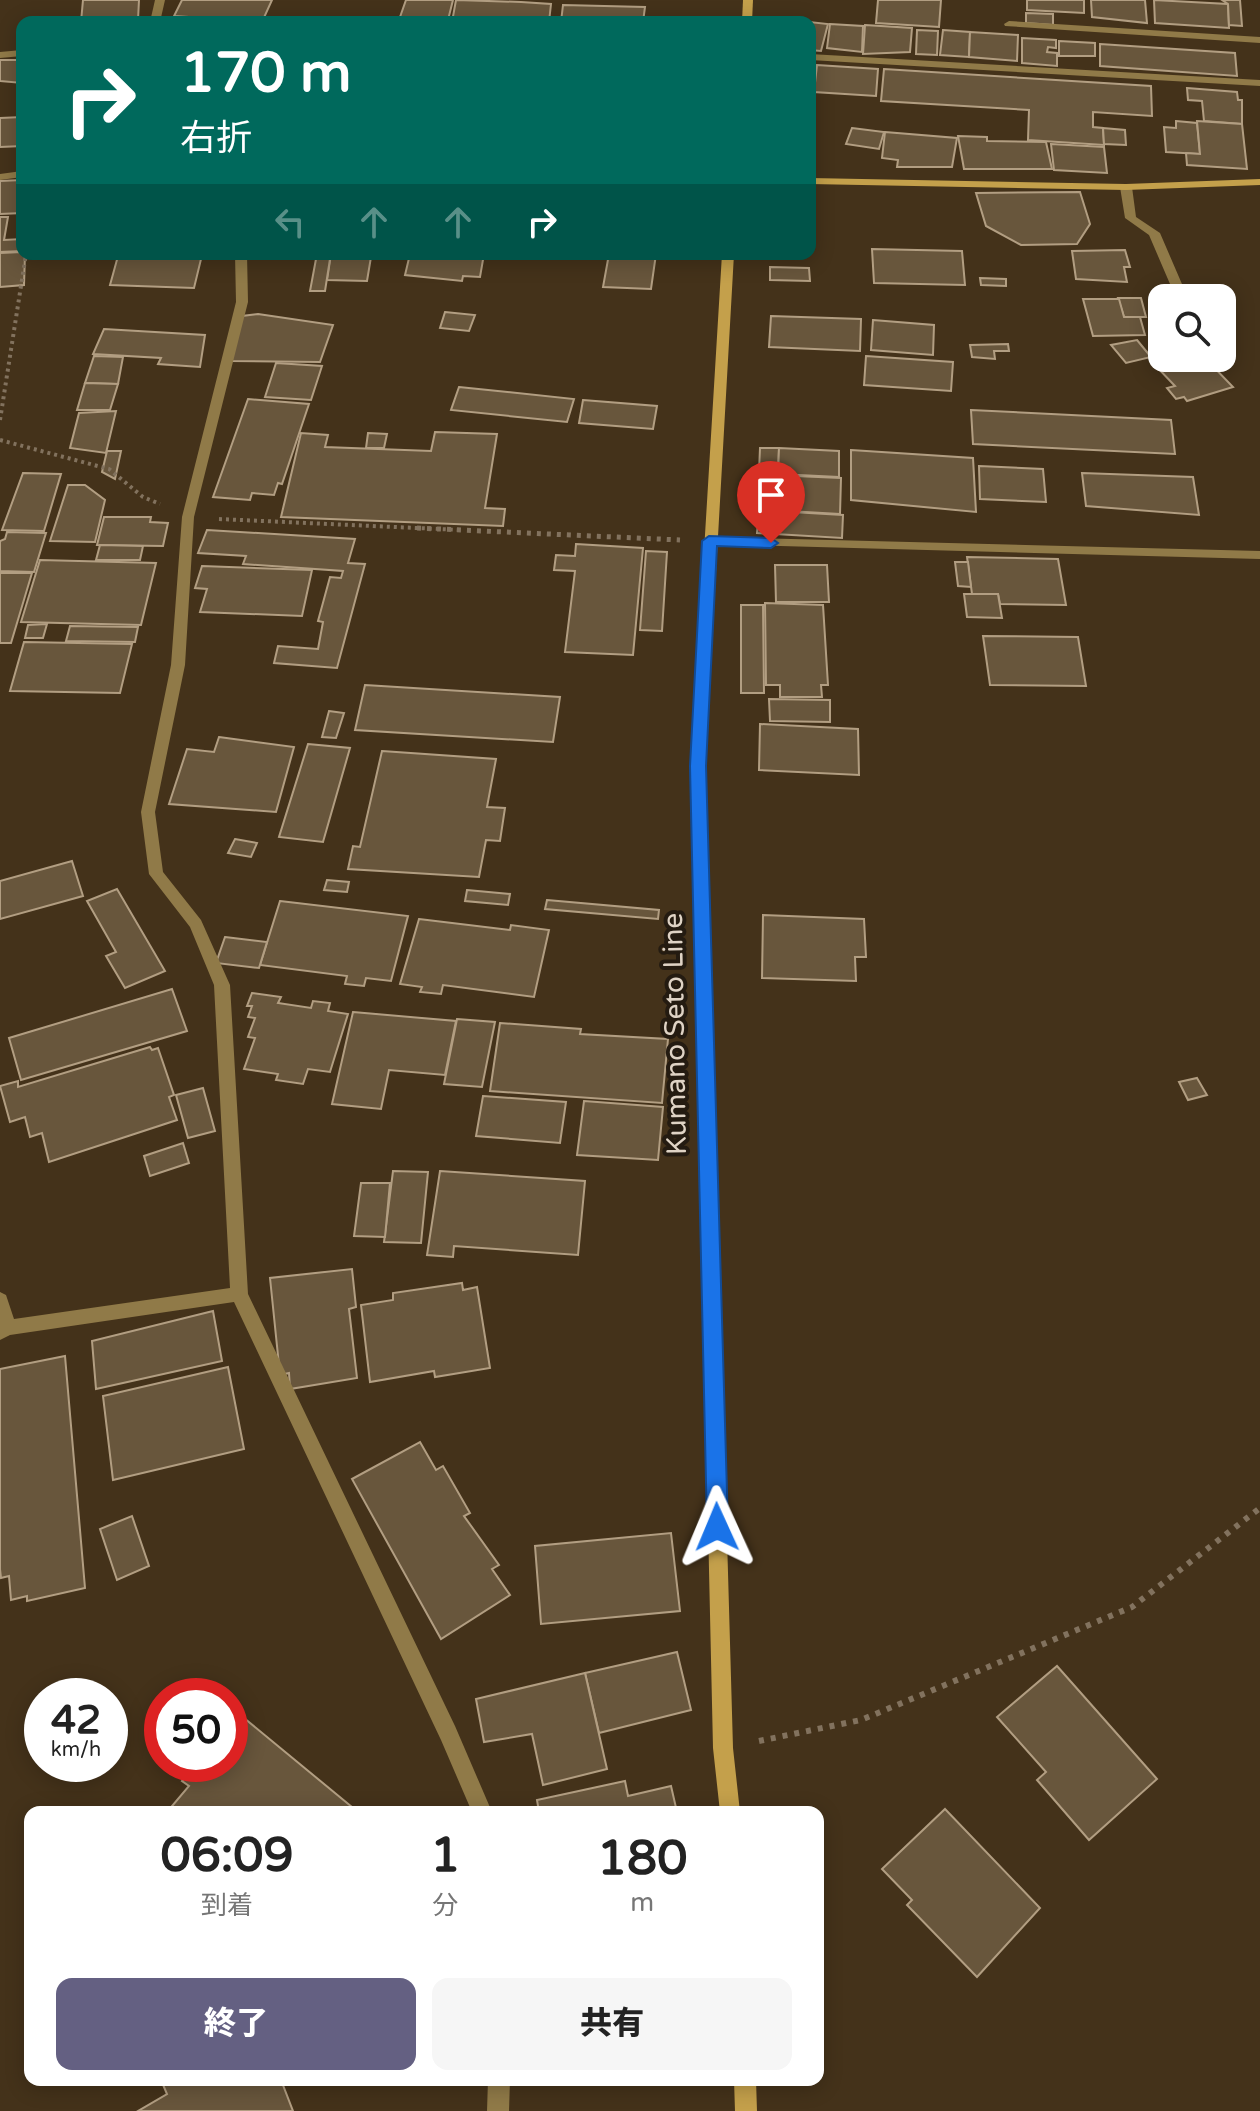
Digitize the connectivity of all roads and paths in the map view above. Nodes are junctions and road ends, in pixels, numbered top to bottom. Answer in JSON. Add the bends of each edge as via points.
{"nodes":[{"id":1,"x":1009,"y":24,"type":"dead end"},
{"id":2,"x":1260,"y":40,"type":"edge"},
{"id":3,"x":816,"y":57,"type":"edge"},
{"id":4,"x":1260,"y":83,"type":"edge"},
{"id":5,"x":816,"y":181,"type":"edge"},
{"id":6,"x":1260,"y":182,"type":"edge"},
{"id":7,"x":1126,"y":187,"type":"junction"},
{"id":8,"x":25,"y":260,"type":"edge"},
{"id":9,"x":241,"y":260,"type":"edge"},
{"id":10,"x":728,"y":260,"type":"edge"},
{"id":11,"x":1176,"y":284,"type":"edge"},
{"id":12,"x":0,"y":420,"type":"edge"},
{"id":13,"x":0,"y":440,"type":"edge"},
{"id":14,"x":188,"y":517,"type":"junction"},
{"id":15,"x":709,"y":541,"type":"junction"},
{"id":16,"x":1260,"y":555,"type":"edge"},
{"id":17,"x":239,"y":1294,"type":"junction"},
{"id":18,"x":0,"y":1300,"type":"edge"},
{"id":19,"x":4,"y":1330,"type":"edge"},
{"id":20,"x":1260,"y":1508,"type":"edge"},
{"id":21,"x":723,"y":1748,"type":"junction"},
{"id":22,"x":479,"y":1806,"type":"edge"},
{"id":23,"x":729,"y":1806,"type":"edge"},
{"id":24,"x":499,"y":2086,"type":"edge"},
{"id":25,"x":745,"y":2086,"type":"edge"},
{"id":26,"x":498,"y":2111,"type":"edge"},
{"id":27,"x":746,"y":2111,"type":"edge"}],
"edges":[{"from":1,"to":2,"type":"street"},
{"from":3,"to":4,"type":"street"},
{"from":5,"to":7,"type":"main road"},
{"from":6,"to":7,"type":"main road"},
{"from":7,"to":11,"type":"street","via":[[1131,218],[1154,233]]},
{"from":8,"to":12,"type":"path"},
{"from":9,"to":14,"type":"street","via":[[242,302]]},
{"from":10,"to":15,"type":"main road","name":"Kumano Seto Line"},
{"from":13,"to":14,"type":"path","via":[[109,469],[143,497]]},
{"from":14,"to":15,"type":"path"},
{"from":14,"to":17,"type":"street","via":[[178,665],[148,812],[156,874],[196,924],[222,985]]},
{"from":15,"to":16,"type":"street"},
{"from":15,"to":21,"type":"main road","name":"Kumano Seto Line","via":[[698,766]]},
{"from":17,"to":19,"type":"street"},
{"from":17,"to":22,"type":"street"},
{"from":18,"to":19,"type":"street"},
{"from":20,"to":21,"type":"path","via":[[1132,1607],[861,1720]]},
{"from":21,"to":23,"type":"main road","name":"Kumano Seto Line"},
{"from":24,"to":26,"type":"street"},
{"from":25,"to":27,"type":"main road"}]}
